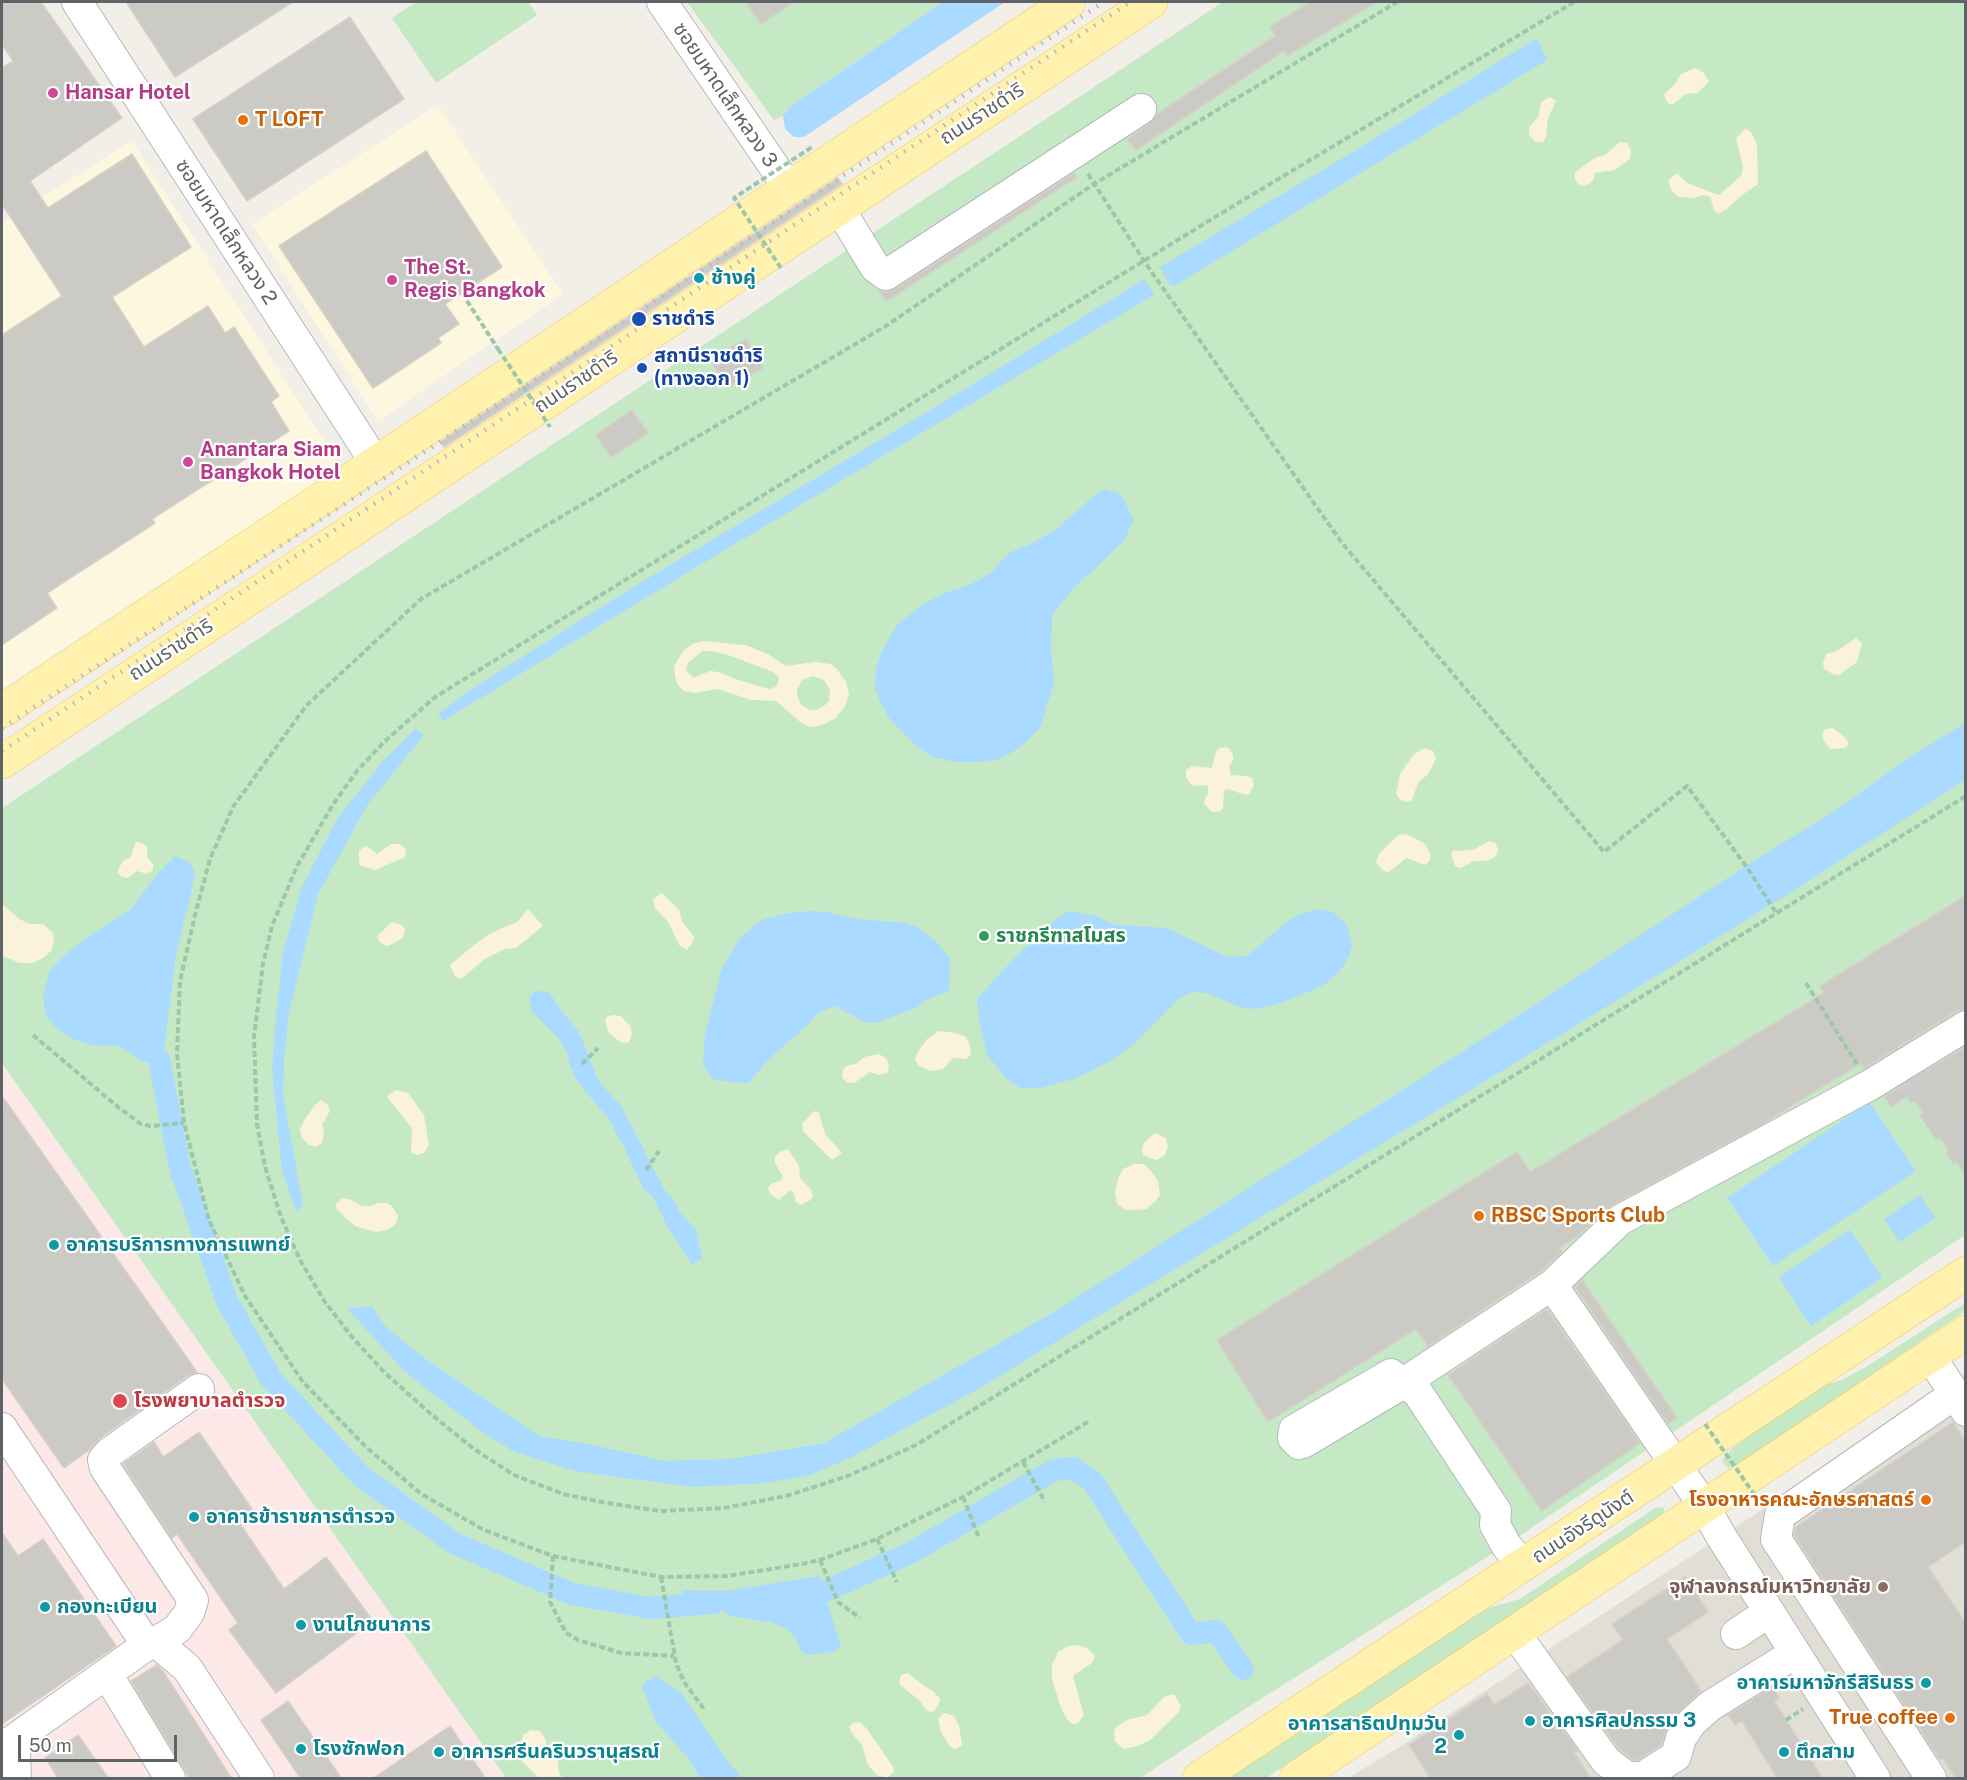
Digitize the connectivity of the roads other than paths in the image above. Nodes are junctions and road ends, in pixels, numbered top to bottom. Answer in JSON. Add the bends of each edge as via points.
{"nodes":[{"id":1,"x":77,"y":2,"type":"edge"},
{"id":2,"x":662,"y":2,"type":"edge"},
{"id":3,"x":1069,"y":2,"type":"edge"},
{"id":4,"x":1151,"y":2,"type":"edge"},
{"id":5,"x":1141,"y":109,"type":"dead end"},
{"id":6,"x":788,"y":188,"type":"junction"},
{"id":7,"x":838,"y":208,"type":"junction"},
{"id":8,"x":375,"y":462,"type":"junction"},
{"id":9,"x":399,"y":499,"type":"junction"},
{"id":10,"x":2,"y":711,"type":"edge"},
{"id":11,"x":2,"y":762,"type":"edge"},
{"id":12,"x":1965,"y":1026,"type":"edge"},
{"id":13,"x":1965,"y":1273,"type":"edge"},
{"id":14,"x":1552,"y":1285,"type":"junction"},
{"id":15,"x":1965,"y":1332,"type":"edge"},
{"id":16,"x":1930,"y":1356,"type":"junction"},
{"id":17,"x":199,"y":1389,"type":"dead end"},
{"id":18,"x":1960,"y":1403,"type":"edge"},
{"id":19,"x":2,"y":1428,"type":"edge"},
{"id":20,"x":1677,"y":1465,"type":"junction"},
{"id":21,"x":1704,"y":1506,"type":"junction"},
{"id":22,"x":1523,"y":1566,"type":"junction"},
{"id":23,"x":1769,"y":1612,"type":"junction"},
{"id":24,"x":1515,"y":1633,"type":"junction"},
{"id":25,"x":1736,"y":1634,"type":"dead end"},
{"id":26,"x":152,"y":1644,"type":"junction"},
{"id":27,"x":1795,"y":1653,"type":"junction"},
{"id":28,"x":107,"y":1674,"type":"junction"},
{"id":29,"x":2,"y":1748,"type":"edge"},
{"id":30,"x":16,"y":1779,"type":"edge"},
{"id":31,"x":170,"y":1779,"type":"edge"},
{"id":32,"x":259,"y":1779,"type":"edge"},
{"id":33,"x":1199,"y":1779,"type":"edge"},
{"id":34,"x":1296,"y":1779,"type":"edge"},
{"id":35,"x":1875,"y":1779,"type":"edge"},
{"id":36,"x":1931,"y":1779,"type":"edge"}],
"edges":[{"from":1,"to":8,"type":"street","name":"ซอยมหาดเล็กหลวง 2","via":[[139,114]]},
{"from":2,"to":6,"type":"street","name":"ซอยมหาดเล็กหลวง 3"},
{"from":3,"to":6,"type":"main road"},
{"from":4,"to":7,"type":"main road","name":"ถนนราชดำริ"},
{"from":5,"to":7,"type":"street","via":[[886,275],[875,267]]},
{"from":6,"to":8,"type":"main road"},
{"from":7,"to":9,"type":"main road","name":"ถนนราชดำริ"},
{"from":8,"to":9,"type":"main road"},
{"from":8,"to":10,"type":"main road"},
{"from":9,"to":11,"type":"main road","name":"ถนนราชดำริ"},
{"from":12,"to":14,"type":"street","via":[[1905,1067],[1620,1220]]},
{"from":13,"to":20,"type":"main road","name":"ถนนอังรีดูนังต์"},
{"from":14,"to":20,"type":"street"},
{"from":14,"to":22,"type":"street","via":[[1402,1384],[1401,1400],[1481,1520],[1495,1525]]},
{"from":15,"to":16,"type":"main road"},
{"from":16,"to":18,"type":"street"},
{"from":16,"to":21,"type":"main road"},
{"from":17,"to":26,"type":"street","via":[[103,1460],[193,1600],[177,1629]]},
{"from":18,"to":36,"type":"street","via":[[1780,1515],[1776,1539]]},
{"from":19,"to":26,"type":"street"},
{"from":20,"to":21,"type":"street"},
{"from":20,"to":22,"type":"main road","name":"ถนนอังรีดูนังต์"},
{"from":21,"to":23,"type":"street"},
{"from":21,"to":24,"type":"main road"},
{"from":22,"to":33,"type":"main road","name":"ถนนอังรีดูนังต์"},
{"from":23,"to":25,"type":"street"},
{"from":23,"to":27,"type":"street"},
{"from":24,"to":27,"type":"street","via":[[1606,1761],[1627,1777],[1642,1777],[1676,1756],[1681,1738],[1710,1706]]},
{"from":24,"to":34,"type":"main road"},
{"from":26,"to":28,"type":"street"},
{"from":26,"to":32,"type":"street","via":[[187,1668]]},
{"from":27,"to":35,"type":"street"},
{"from":28,"to":29,"type":"street"},
{"from":28,"to":31,"type":"street"},
{"from":29,"to":30,"type":"street","via":[[15,1754]]}]}
